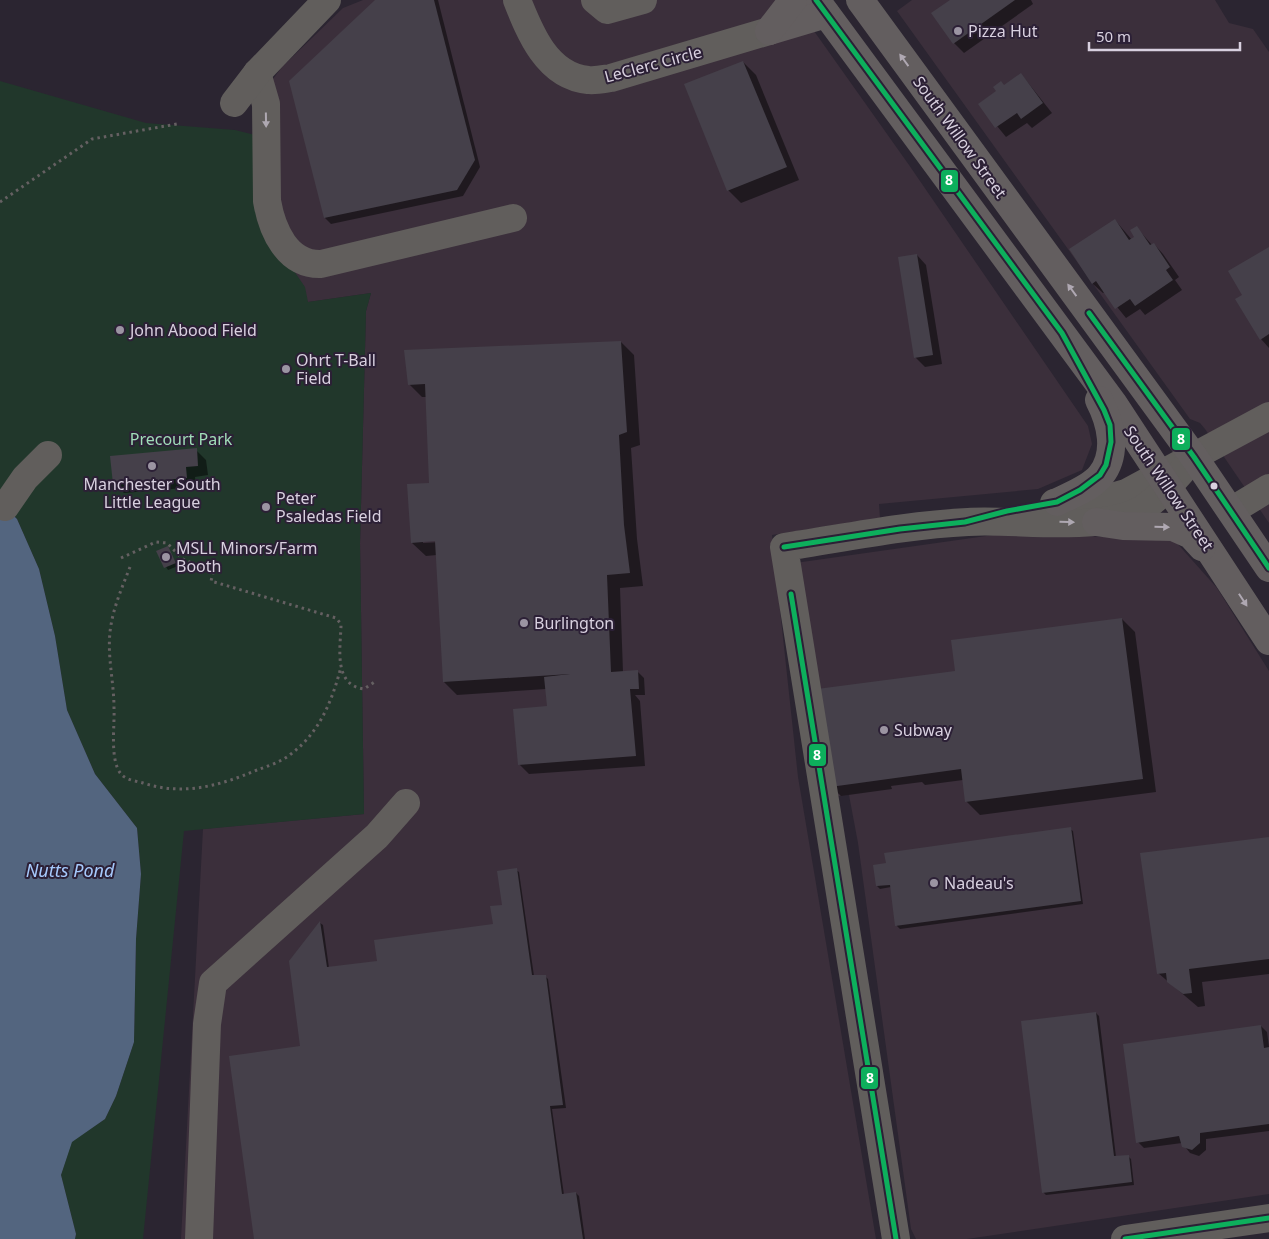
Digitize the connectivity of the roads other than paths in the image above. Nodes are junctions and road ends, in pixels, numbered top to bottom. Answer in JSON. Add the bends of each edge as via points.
{"nodes":[{"id":1,"x":326,"y":0,"type":"edge"},
{"id":2,"x":518,"y":0,"type":"edge"},
{"id":3,"x":595,"y":0,"type":"edge"},
{"id":4,"x":643,"y":0,"type":"edge"},
{"id":5,"x":793,"y":0,"type":"edge"},
{"id":6,"x":860,"y":0,"type":"edge"},
{"id":7,"x":821,"y":7,"type":"edge"},
{"id":8,"x":769,"y":32,"type":"junction"},
{"id":9,"x":257,"y":73,"type":"junction"},
{"id":10,"x":234,"y":103,"type":"dead end"},
{"id":11,"x":512,"y":218,"type":"dead end"},
{"id":12,"x":1062,"y":333,"type":"junction"},
{"id":13,"x":1269,"y":416,"type":"edge"},
{"id":14,"x":48,"y":455,"type":"dead end"},
{"id":15,"x":1194,"y":457,"type":"junction"},
{"id":16,"x":1164,"y":480,"type":"junction"},
{"id":17,"x":1269,"y":488,"type":"edge"},
{"id":18,"x":1057,"y":502,"type":"junction"},
{"id":19,"x":5,"y":507,"type":"dead end"},
{"id":20,"x":1231,"y":511,"type":"junction"},
{"id":21,"x":966,"y":522,"type":"junction"},
{"id":22,"x":1096,"y":522,"type":"junction"},
{"id":23,"x":1269,"y":568,"type":"edge"},
{"id":24,"x":1225,"y":573,"type":"junction"},
{"id":25,"x":1269,"y":641,"type":"edge"},
{"id":26,"x":406,"y":803,"type":"dead end"},
{"id":27,"x":1269,"y":1218,"type":"edge"},
{"id":28,"x":199,"y":1239,"type":"edge"},
{"id":29,"x":896,"y":1239,"type":"edge"},
{"id":30,"x":1125,"y":1239,"type":"edge"}],
"edges":[{"from":1,"to":9,"type":"street"},
{"from":2,"to":8,"type":"street","name":"LeClerc Circle","via":[[536,42],[549,61],[567,75],[588,80],[611,78]]},
{"from":3,"to":4,"type":"street","via":[[607,10]]},
{"from":5,"to":8,"type":"main road"},
{"from":15,"to":6,"type":"main road","name":"South Willow Street","one_way":true},
{"from":7,"to":8,"type":"main road"},
{"from":7,"to":12,"type":"main road","name":"South Willow Street"},
{"from":9,"to":10,"type":"street"},
{"from":9,"to":11,"type":"street","one_way":true,"via":[[266,104],[269,214],[278,236],[292,256],[308,265],[320,264]]},
{"from":12,"to":16,"type":"main road","name":"South Willow Street"},
{"from":12,"to":18,"type":"main road","via":[[1104,410],[1110,425],[1111,442],[1106,466],[1100,475]]},
{"from":13,"to":15,"type":"street"},
{"from":14,"to":19,"type":"street","via":[[25,478]]},
{"from":15,"to":16,"type":"street"},
{"from":15,"to":20,"type":"main road","name":"South Willow Street"},
{"from":16,"to":18,"type":"street","via":[[1105,499]]},
{"from":16,"to":22,"type":"street","via":[[1139,511]]},
{"from":16,"to":24,"type":"main road","name":"South Willow Street"},
{"from":17,"to":20,"type":"street"},
{"from":18,"to":21,"type":"street","via":[[1007,510]]},
{"from":20,"to":23,"type":"main road","name":"South Willow Street"},
{"from":21,"to":22,"type":"street","one_way":true},
{"from":21,"to":29,"type":"street","via":[[784,547]]},
{"from":22,"to":24,"type":"main road","one_way":true,"via":[[1183,530]]},
{"from":24,"to":25,"type":"main road","name":"South Willow Street","one_way":true},
{"from":26,"to":28,"type":"street","via":[[377,836],[213,983],[207,1024]]},
{"from":27,"to":30,"type":"street"}]}
